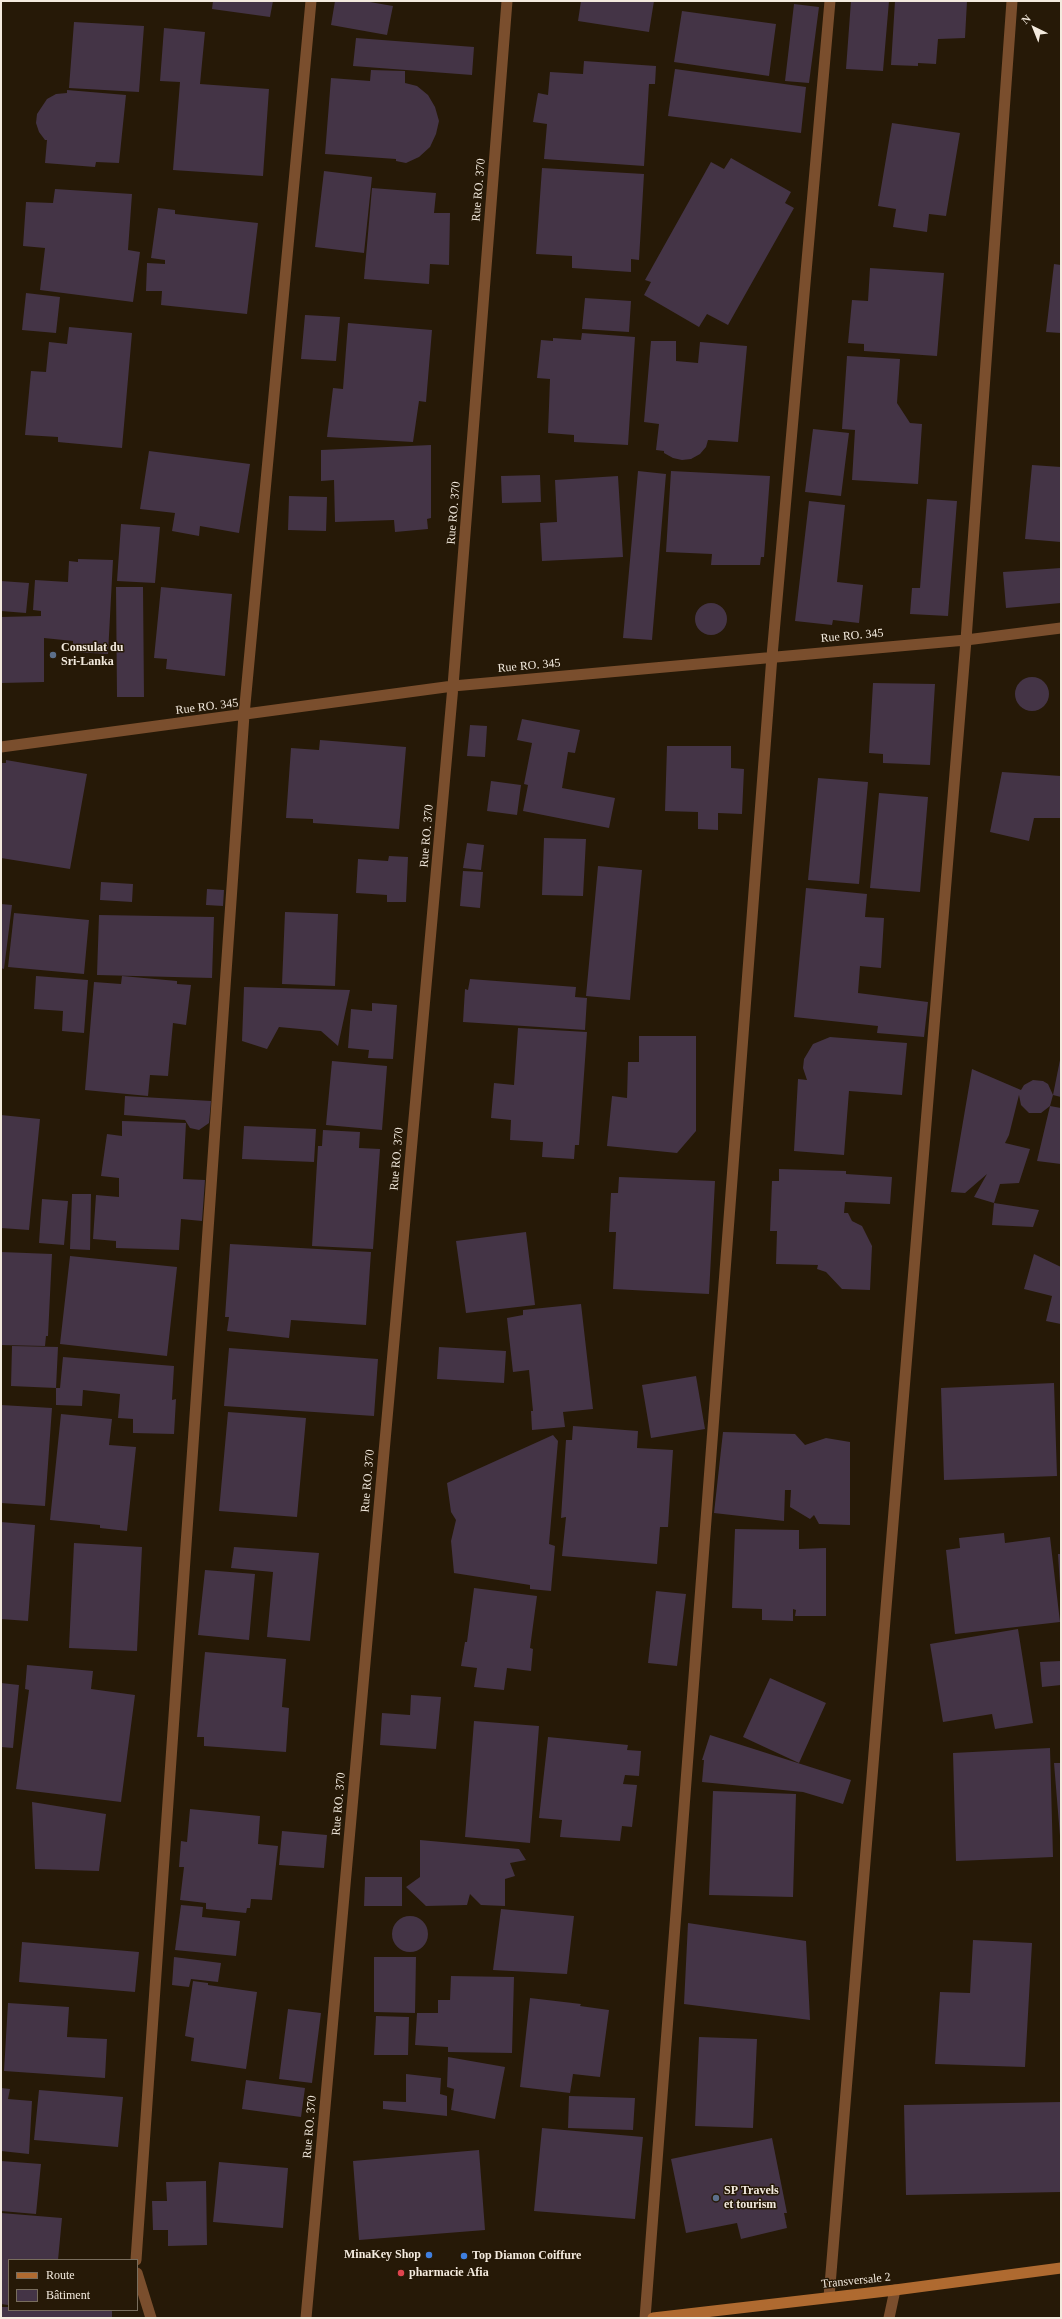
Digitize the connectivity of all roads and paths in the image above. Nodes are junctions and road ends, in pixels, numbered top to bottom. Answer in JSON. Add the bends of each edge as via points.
{"nodes":[{"id":1,"x":311,"y":1,"type":"edge"},
{"id":2,"x":507,"y":1,"type":"edge"},
{"id":3,"x":830,"y":1,"type":"edge"},
{"id":4,"x":1012,"y":1,"type":"edge"},
{"id":5,"x":1061,"y":628,"type":"edge"},
{"id":6,"x":966,"y":640,"type":"junction"},
{"id":7,"x":772,"y":656,"type":"junction"},
{"id":8,"x":453,"y":686,"type":"junction"},
{"id":9,"x":244,"y":715,"type":"junction"},
{"id":10,"x":1,"y":747,"type":"edge"},
{"id":11,"x":136,"y":2259,"type":"edge"},
{"id":12,"x":1061,"y":2268,"type":"edge"},
{"id":13,"x":138,"y":2276,"type":"edge"},
{"id":14,"x":895,"y":2290,"type":"junction"},
{"id":15,"x":829,"y":2297,"type":"junction"},
{"id":16,"x":151,"y":2318,"type":"edge"},
{"id":17,"x":306,"y":2318,"type":"edge"},
{"id":18,"x":645,"y":2318,"type":"edge"},
{"id":19,"x":653,"y":2318,"type":"edge"},
{"id":20,"x":889,"y":2318,"type":"edge"}],
"edges":[{"from":1,"to":9,"type":"street"},
{"from":2,"to":8,"type":"street","name":"Rue RO. 370"},
{"from":3,"to":7,"type":"street"},
{"from":4,"to":6,"type":"street"},
{"from":5,"to":6,"type":"street","name":"Rue RO. 345"},
{"from":6,"to":7,"type":"street","name":"Rue RO. 345"},
{"from":6,"to":15,"type":"street"},
{"from":7,"to":8,"type":"street","name":"Rue RO. 345"},
{"from":7,"to":18,"type":"street"},
{"from":8,"to":9,"type":"street","name":"Rue RO. 345"},
{"from":8,"to":17,"type":"street","name":"Rue RO. 370"},
{"from":9,"to":10,"type":"street","name":"Rue RO. 345"},
{"from":9,"to":11,"type":"street"},
{"from":12,"to":14,"type":"main road","name":"Transversale 2"},
{"from":13,"to":16,"type":"street"},
{"from":14,"to":15,"type":"main road","name":"Transversale 2"},
{"from":14,"to":20,"type":"street"},
{"from":15,"to":19,"type":"main road","name":"Transversale 2"}]}
